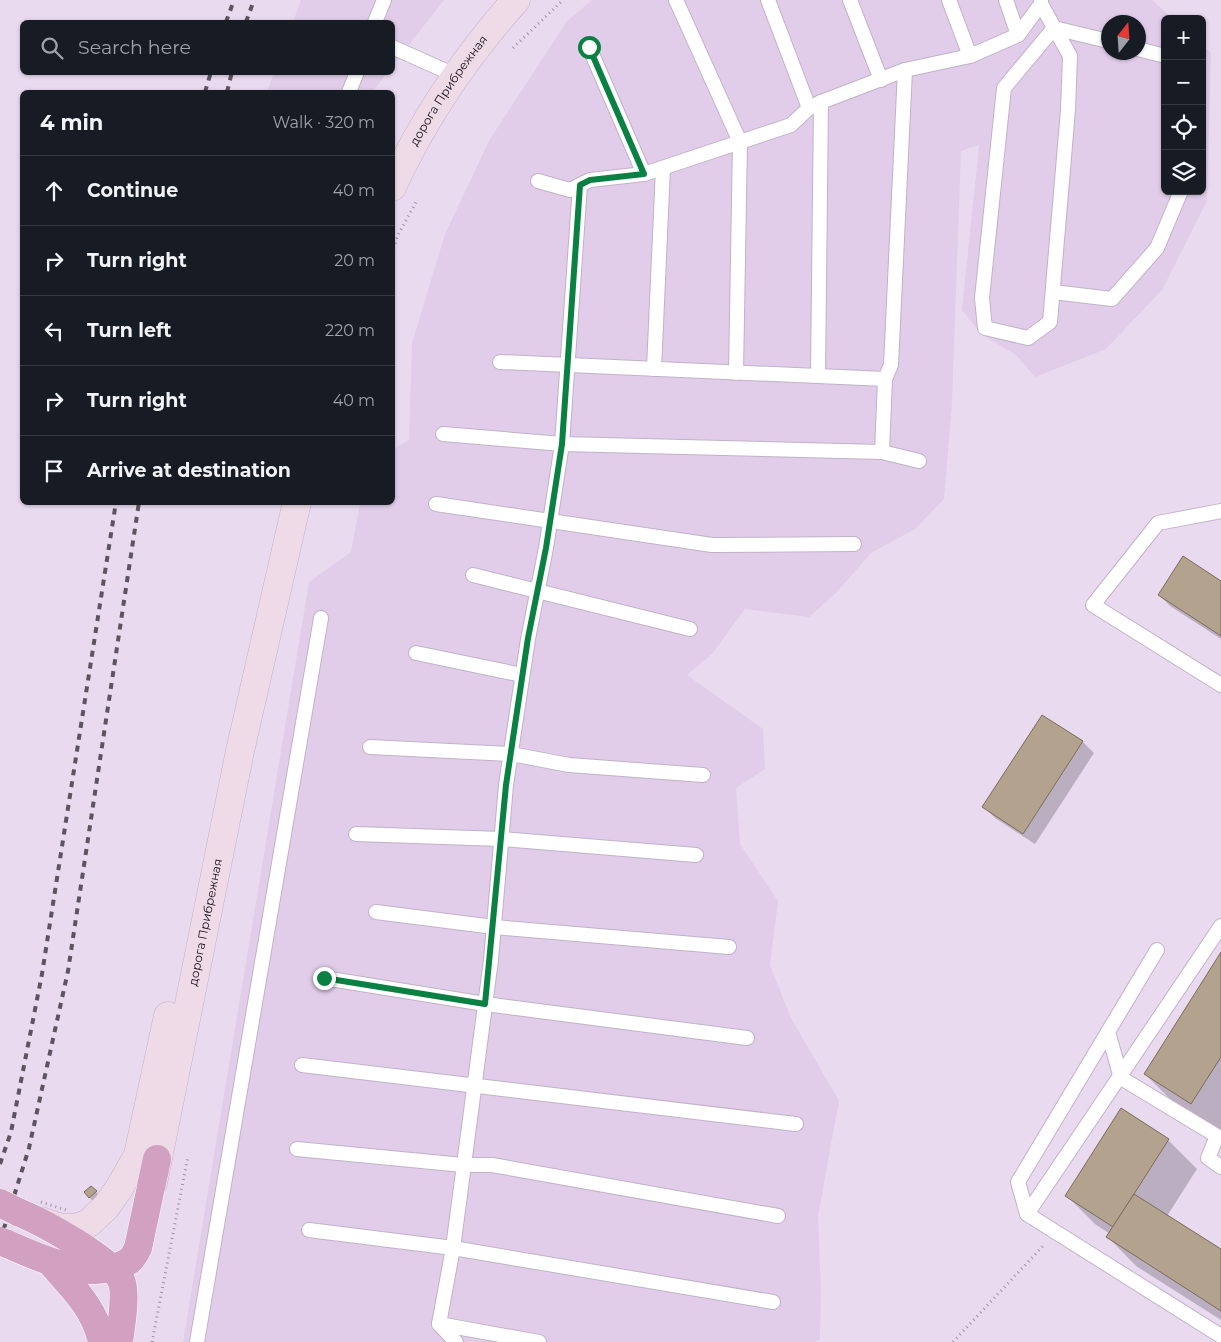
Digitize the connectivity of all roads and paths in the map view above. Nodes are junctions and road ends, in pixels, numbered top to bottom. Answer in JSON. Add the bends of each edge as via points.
{"nodes":[{"id":1,"x":384,"y":0,"type":"edge"},
{"id":2,"x":516,"y":0,"type":"edge"},
{"id":3,"x":563,"y":0,"type":"edge"},
{"id":4,"x":676,"y":0,"type":"edge"},
{"id":5,"x":768,"y":0,"type":"edge"},
{"id":6,"x":850,"y":0,"type":"edge"},
{"id":7,"x":949,"y":0,"type":"edge"},
{"id":8,"x":1006,"y":0,"type":"edge"},
{"id":9,"x":1041,"y":2,"type":"edge"},
{"id":10,"x":376,"y":20,"type":"edge"},
{"id":11,"x":1054,"y":28,"type":"junction"},
{"id":12,"x":1018,"y":35,"type":"junction"},
{"id":13,"x":1101,"y":39,"type":"edge"},
{"id":14,"x":589,"y":47,"type":"dead end"},
{"id":15,"x":395,"y":48,"type":"edge"},
{"id":16,"x":1146,"y":51,"type":"edge"},
{"id":17,"x":508,"y":52,"type":"dead end"},
{"id":18,"x":1161,"y":55,"type":"edge"},
{"id":19,"x":970,"y":56,"type":"junction"},
{"id":20,"x":905,"y":70,"type":"junction"},
{"id":21,"x":356,"y":75,"type":"edge"},
{"id":22,"x":455,"y":75,"type":"junction"},
{"id":23,"x":881,"y":80,"type":"junction"},
{"id":24,"x":351,"y":90,"type":"edge"},
{"id":25,"x":815,"y":105,"type":"junction"},
{"id":26,"x":740,"y":142,"type":"junction"},
{"id":27,"x":663,"y":168,"type":"junction"},
{"id":28,"x":644,"y":174,"type":"junction"},
{"id":29,"x":395,"y":181,"type":"edge"},
{"id":30,"x":538,"y":181,"type":"dead end"},
{"id":31,"x":580,"y":185,"type":"junction"},
{"id":32,"x":1179,"y":195,"type":"edge"},
{"id":33,"x":416,"y":200,"type":"dead end"},
{"id":34,"x":395,"y":244,"type":"edge"},
{"id":35,"x":1053,"y":292,"type":"junction"},
{"id":36,"x":500,"y":362,"type":"dead end"},
{"id":37,"x":570,"y":365,"type":"junction"},
{"id":38,"x":654,"y":369,"type":"junction"},
{"id":39,"x":736,"y":373,"type":"junction"},
{"id":40,"x":818,"y":376,"type":"junction"},
{"id":41,"x":885,"y":380,"type":"junction"},
{"id":42,"x":443,"y":434,"type":"dead end"},
{"id":43,"x":562,"y":444,"type":"junction"},
{"id":44,"x":882,"y":452,"type":"junction"},
{"id":45,"x":919,"y":461,"type":"dead end"},
{"id":46,"x":436,"y":504,"type":"dead end"},
{"id":47,"x":296,"y":505,"type":"edge"},
{"id":48,"x":1221,"y":510,"type":"edge"},
{"id":49,"x":550,"y":522,"type":"junction"},
{"id":50,"x":288,"y":540,"type":"junction"},
{"id":51,"x":854,"y":544,"type":"dead end"},
{"id":52,"x":473,"y":575,"type":"dead end"},
{"id":53,"x":538,"y":590,"type":"junction"},
{"id":54,"x":321,"y":618,"type":"dead end"},
{"id":55,"x":690,"y":629,"type":"dead end"},
{"id":56,"x":416,"y":653,"type":"dead end"},
{"id":57,"x":522,"y":675,"type":"junction"},
{"id":58,"x":1221,"y":685,"type":"edge"},
{"id":59,"x":370,"y":747,"type":"dead end"},
{"id":60,"x":510,"y":754,"type":"junction"},
{"id":61,"x":703,"y":775,"type":"dead end"},
{"id":62,"x":356,"y":834,"type":"dead end"},
{"id":63,"x":501,"y":839,"type":"junction"},
{"id":64,"x":696,"y":855,"type":"dead end"},
{"id":65,"x":376,"y":912,"type":"dead end"},
{"id":66,"x":494,"y":926,"type":"junction"},
{"id":67,"x":1221,"y":926,"type":"edge"},
{"id":68,"x":729,"y":948,"type":"dead end"},
{"id":69,"x":1158,"y":950,"type":"dead end"},
{"id":70,"x":324,"y":978,"type":"dead end"},
{"id":71,"x":485,"y":1004,"type":"junction"},
{"id":72,"x":1108,"y":1032,"type":"junction"},
{"id":73,"x":747,"y":1038,"type":"dead end"},
{"id":74,"x":302,"y":1064,"type":"dead end"},
{"id":75,"x":1121,"y":1078,"type":"junction"},
{"id":76,"x":474,"y":1086,"type":"junction"},
{"id":77,"x":796,"y":1124,"type":"dead end"},
{"id":78,"x":1219,"y":1133,"type":"edge"},
{"id":79,"x":297,"y":1149,"type":"dead end"},
{"id":80,"x":157,"y":1159,"type":"junction"},
{"id":81,"x":463,"y":1166,"type":"junction"},
{"id":82,"x":1221,"y":1167,"type":"edge"},
{"id":83,"x":19,"y":1212,"type":"edge"},
{"id":84,"x":1027,"y":1214,"type":"junction"},
{"id":85,"x":778,"y":1216,"type":"dead end"},
{"id":86,"x":308,"y":1230,"type":"dead end"},
{"id":87,"x":1056,"y":1232,"type":"junction"},
{"id":88,"x":2,"y":1242,"type":"edge"},
{"id":89,"x":453,"y":1248,"type":"junction"},
{"id":90,"x":52,"y":1264,"type":"junction"},
{"id":91,"x":110,"y":1268,"type":"junction"},
{"id":92,"x":773,"y":1302,"type":"dead end"},
{"id":93,"x":438,"y":1324,"type":"junction"},
{"id":94,"x":1221,"y":1336,"type":"edge"},
{"id":95,"x":102,"y":1342,"type":"edge"},
{"id":96,"x":121,"y":1342,"type":"edge"},
{"id":97,"x":197,"y":1342,"type":"edge"},
{"id":98,"x":456,"y":1342,"type":"edge"},
{"id":99,"x":539,"y":1342,"type":"edge"},
{"id":100,"x":953,"y":1342,"type":"edge"}],
"edges":[{"from":1,"to":10,"type":"lane"},
{"from":2,"to":22,"type":"main road","name":"дорога Прибрежная"},
{"from":3,"to":17,"type":"path"},
{"from":4,"to":26,"type":"lane"},
{"from":5,"to":25,"type":"lane"},
{"from":6,"to":23,"type":"lane"},
{"from":7,"to":19,"type":"lane"},
{"from":8,"to":12,"type":"lane"},
{"from":9,"to":11,"type":"lane"},
{"from":9,"to":12,"type":"lane"},
{"from":11,"to":13,"type":"lane"},
{"from":11,"to":35,"type":"lane","via":[[1070,56]]},
{"from":11,"to":35,"type":"lane","via":[[1004,88],[982,298],[985,328],[1028,338],[1050,322]]},
{"from":12,"to":19,"type":"lane"},
{"from":14,"to":28,"type":"lane"},
{"from":15,"to":22,"type":"lane"},
{"from":16,"to":18,"type":"lane"},
{"from":19,"to":20,"type":"lane"},
{"from":20,"to":23,"type":"lane"},
{"from":20,"to":41,"type":"lane","via":[[891,365]]},
{"from":21,"to":24,"type":"lane"},
{"from":22,"to":29,"type":"main road","name":"дорога Прибрежная","via":[[422,126]]},
{"from":23,"to":25,"type":"lane"},
{"from":25,"to":26,"type":"lane","via":[[791,125]]},
{"from":25,"to":40,"type":"lane"},
{"from":26,"to":27,"type":"lane"},
{"from":26,"to":39,"type":"lane"},
{"from":27,"to":28,"type":"lane"},
{"from":27,"to":38,"type":"lane"},
{"from":28,"to":31,"type":"lane","via":[[590,180]]},
{"from":30,"to":31,"type":"lane","via":[[570,190]]},
{"from":31,"to":37,"type":"lane"},
{"from":32,"to":35,"type":"lane","via":[[1157,248],[1112,299]]},
{"from":33,"to":34,"type":"path"},
{"from":36,"to":37,"type":"lane"},
{"from":37,"to":38,"type":"lane"},
{"from":37,"to":43,"type":"lane"},
{"from":38,"to":39,"type":"lane"},
{"from":39,"to":40,"type":"lane"},
{"from":40,"to":41,"type":"lane"},
{"from":41,"to":44,"type":"lane"},
{"from":42,"to":43,"type":"lane"},
{"from":43,"to":44,"type":"lane"},
{"from":43,"to":49,"type":"lane"},
{"from":44,"to":45,"type":"lane"},
{"from":46,"to":49,"type":"lane"},
{"from":47,"to":50,"type":"main road","name":"дорога Прибрежная"},
{"from":48,"to":58,"type":"lane","via":[[1158,523],[1093,605]]},
{"from":49,"to":51,"type":"lane","via":[[712,544]]},
{"from":49,"to":53,"type":"lane"},
{"from":50,"to":80,"type":"main road","name":"дорога Прибрежная","via":[[240,752]]},
{"from":50,"to":83,"type":"main road","via":[[220,772],[138,1155],[111,1200],[89,1223],[76,1228],[61,1228]]},
{"from":52,"to":53,"type":"lane"},
{"from":53,"to":55,"type":"lane"},
{"from":53,"to":57,"type":"lane"},
{"from":54,"to":97,"type":"lane"},
{"from":56,"to":57,"type":"lane"},
{"from":57,"to":60,"type":"lane"},
{"from":59,"to":60,"type":"lane"},
{"from":60,"to":61,"type":"lane","via":[[569,765]]},
{"from":60,"to":63,"type":"lane"},
{"from":62,"to":63,"type":"lane"},
{"from":63,"to":64,"type":"lane"},
{"from":63,"to":66,"type":"lane"},
{"from":65,"to":66,"type":"lane"},
{"from":66,"to":68,"type":"lane"},
{"from":66,"to":71,"type":"lane"},
{"from":67,"to":75,"type":"lane"},
{"from":69,"to":72,"type":"lane"},
{"from":70,"to":71,"type":"lane"},
{"from":71,"to":73,"type":"lane"},
{"from":71,"to":76,"type":"lane"},
{"from":72,"to":75,"type":"lane"},
{"from":72,"to":84,"type":"lane","via":[[1018,1182]]},
{"from":74,"to":76,"type":"lane"},
{"from":75,"to":78,"type":"lane"},
{"from":75,"to":84,"type":"lane"},
{"from":76,"to":77,"type":"lane"},
{"from":76,"to":81,"type":"lane"},
{"from":78,"to":82,"type":"lane","via":[[1208,1158]]},
{"from":79,"to":81,"type":"lane"},
{"from":80,"to":91,"type":"highway","via":[[138,1248],[130,1260]]},
{"from":80,"to":96,"type":"main road","name":"дорога Прибрежная"},
{"from":81,"to":85,"type":"lane","via":[[492,1165]]},
{"from":81,"to":89,"type":"lane"},
{"from":83,"to":91,"type":"highway"},
{"from":84,"to":87,"type":"lane"},
{"from":86,"to":89,"type":"lane"},
{"from":87,"to":94,"type":"lane"},
{"from":87,"to":100,"type":"path"},
{"from":88,"to":90,"type":"highway"},
{"from":89,"to":92,"type":"lane"},
{"from":89,"to":93,"type":"lane"},
{"from":90,"to":91,"type":"highway"},
{"from":90,"to":95,"type":"highway","via":[[91,1311]]},
{"from":91,"to":96,"type":"highway","via":[[121,1280],[123,1292]]},
{"from":93,"to":98,"type":"lane"},
{"from":93,"to":99,"type":"lane"}]}
